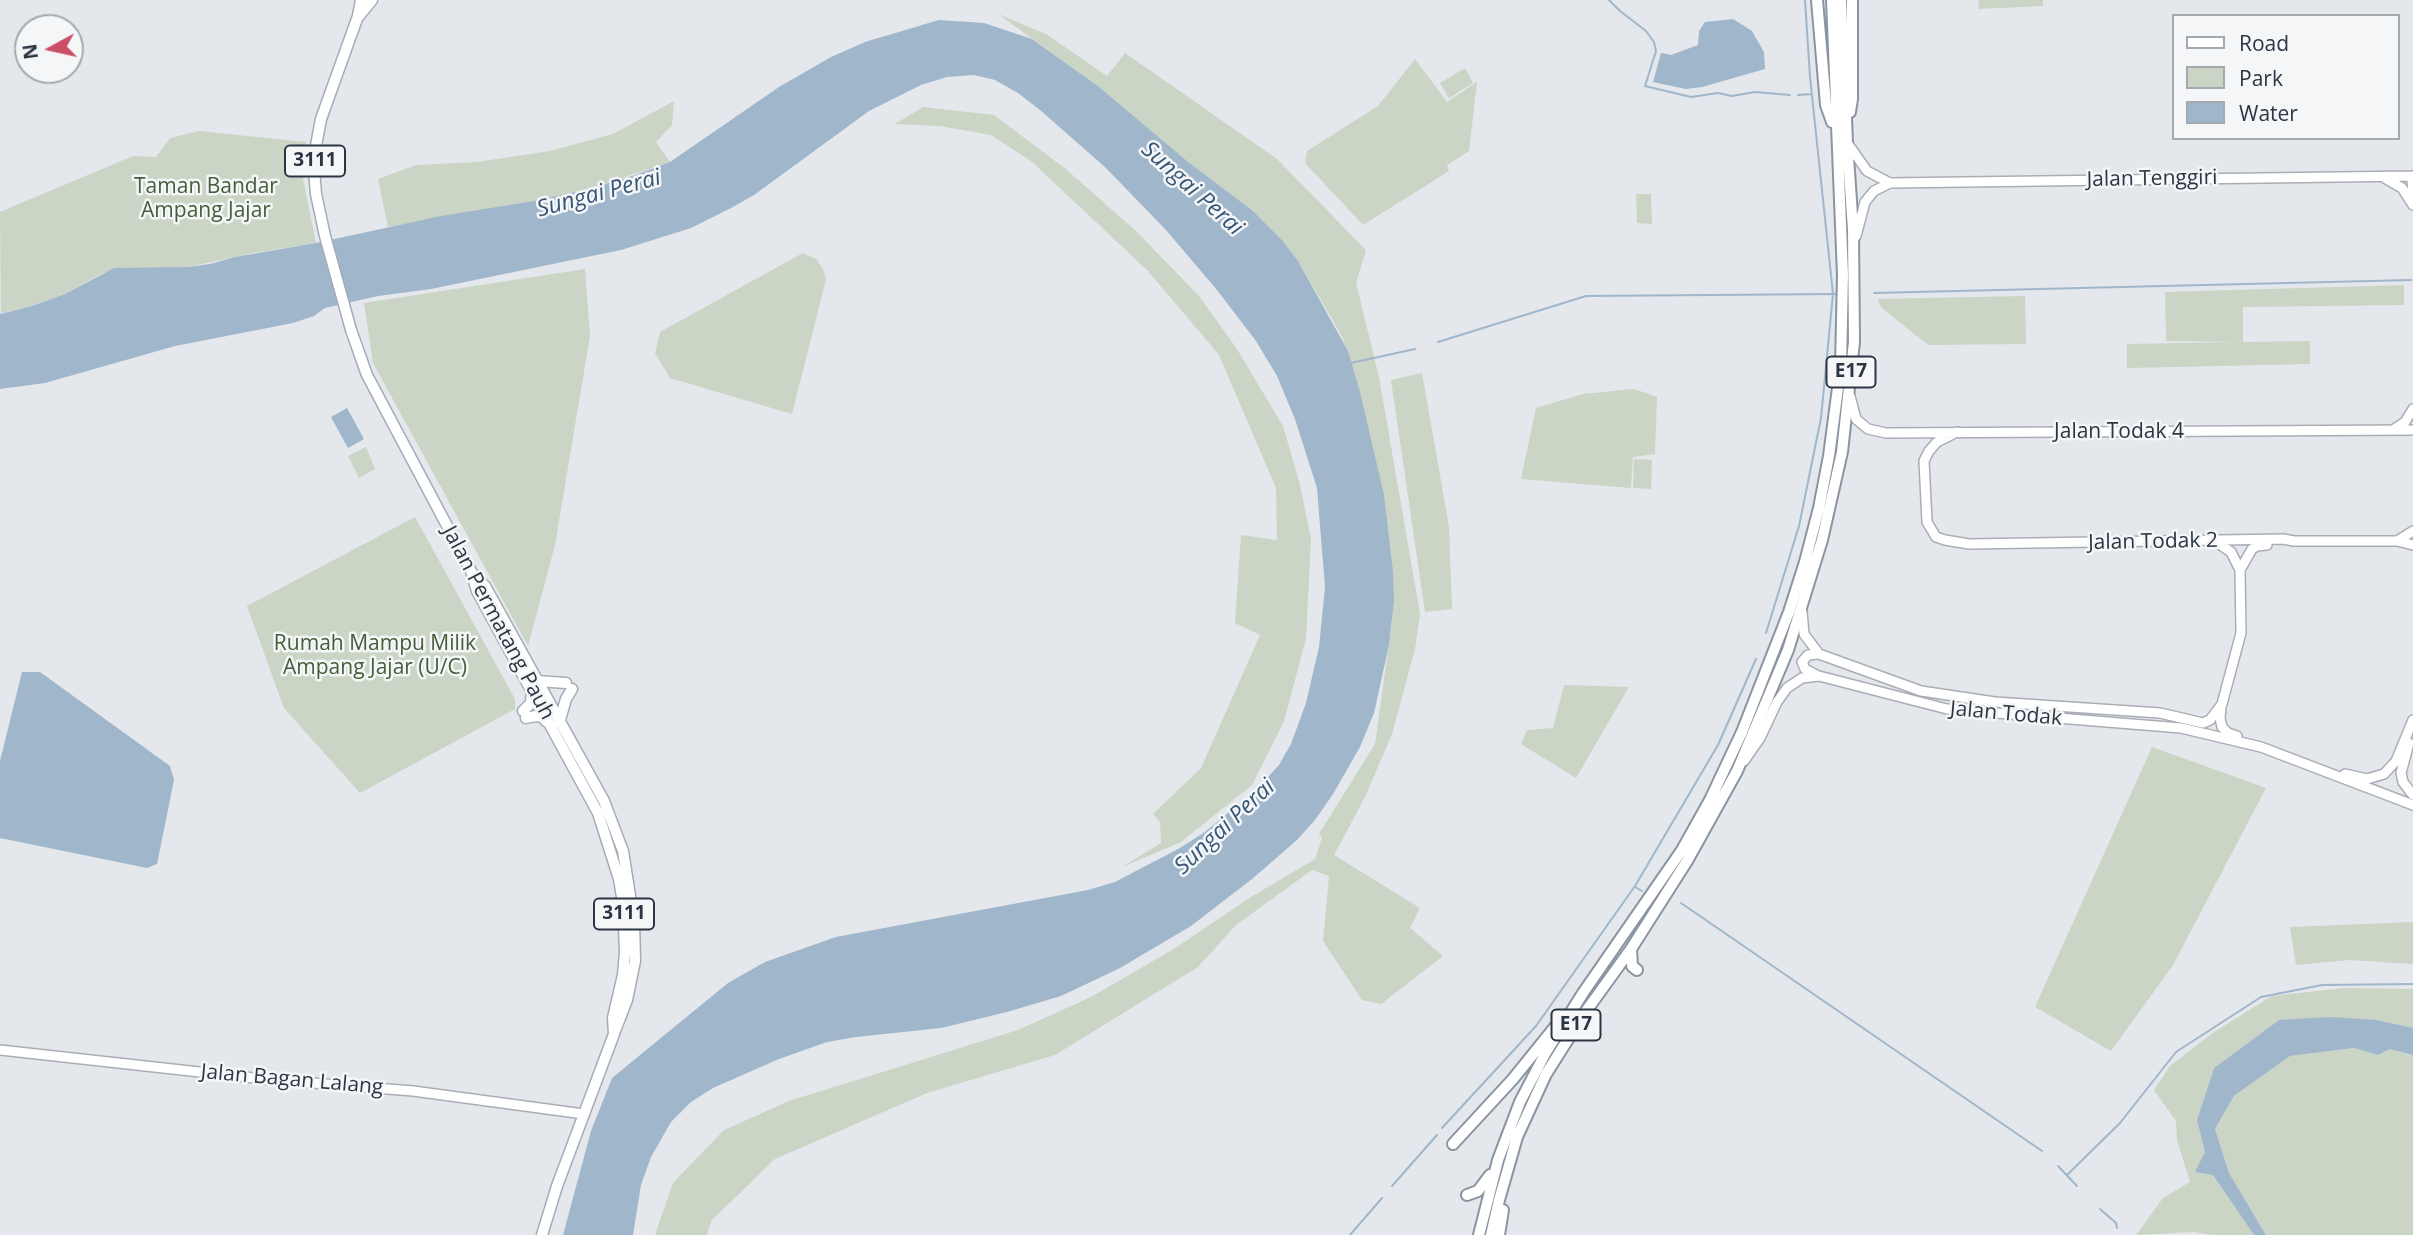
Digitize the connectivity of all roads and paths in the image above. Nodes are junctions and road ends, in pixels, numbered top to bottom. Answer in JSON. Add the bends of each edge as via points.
{"nodes":[{"id":1,"x":361,"y":0,"type":"edge"},
{"id":2,"x":372,"y":0,"type":"edge"},
{"id":3,"x":1818,"y":0,"type":"edge"},
{"id":4,"x":1832,"y":0,"type":"edge"},
{"id":5,"x":1841,"y":0,"type":"edge"},
{"id":6,"x":1852,"y":0,"type":"edge"},
{"id":7,"x":358,"y":16,"type":"junction"},
{"id":8,"x":1843,"y":136,"type":"junction"},
{"id":9,"x":2383,"y":176,"type":"junction"},
{"id":10,"x":2413,"y":176,"type":"edge"},
{"id":11,"x":1890,"y":183,"type":"junction"},
{"id":12,"x":2413,"y":206,"type":"edge"},
{"id":13,"x":1854,"y":251,"type":"junction"},
{"id":14,"x":1849,"y":394,"type":"junction"},
{"id":15,"x":2413,"y":409,"type":"edge"},
{"id":16,"x":2391,"y":430,"type":"junction"},
{"id":17,"x":2413,"y":430,"type":"edge"},
{"id":18,"x":1957,"y":432,"type":"junction"},
{"id":19,"x":2413,"y":531,"type":"edge"},
{"id":20,"x":2216,"y":541,"type":"junction"},
{"id":21,"x":2294,"y":541,"type":"junction"},
{"id":22,"x":2397,"y":541,"type":"junction"},
{"id":23,"x":2413,"y":545,"type":"edge"},
{"id":24,"x":2240,"y":570,"type":"junction"},
{"id":25,"x":1803,"y":607,"type":"junction"},
{"id":26,"x":1819,"y":654,"type":"junction"},
{"id":27,"x":1819,"y":676,"type":"junction"},
{"id":28,"x":534,"y":685,"type":"junction"},
{"id":29,"x":2222,"y":704,"type":"junction"},
{"id":30,"x":2071,"y":706,"type":"junction"},
{"id":31,"x":2009,"y":713,"type":"junction"},
{"id":32,"x":2413,"y":720,"type":"edge"},
{"id":33,"x":556,"y":725,"type":"junction"},
{"id":34,"x":2413,"y":731,"type":"edge"},
{"id":35,"x":2261,"y":747,"type":"junction"},
{"id":36,"x":2323,"y":769,"type":"junction"},
{"id":37,"x":1737,"y":771,"type":"junction"},
{"id":38,"x":2413,"y":795,"type":"edge"},
{"id":39,"x":2413,"y":805,"type":"edge"},
{"id":40,"x":1631,"y":949,"type":"junction"},
{"id":41,"x":1637,"y":970,"type":"dead end"},
{"id":42,"x":1583,"y":993,"type":"junction"},
{"id":43,"x":3,"y":1051,"type":"edge"},
{"id":44,"x":584,"y":1114,"type":"junction"},
{"id":45,"x":1453,"y":1144,"type":"dead end"},
{"id":46,"x":1504,"y":1161,"type":"junction"},
{"id":47,"x":1467,"y":1195,"type":"dead end"},
{"id":48,"x":542,"y":1235,"type":"edge"},
{"id":49,"x":1479,"y":1235,"type":"edge"},
{"id":50,"x":1491,"y":1235,"type":"edge"},
{"id":51,"x":1499,"y":1235,"type":"edge"}],
"edges":[{"from":1,"to":7,"type":"main road","name":"Jalan Permatang Pauh","number":"3111"},
{"from":2,"to":7,"type":"main road","name":"Jalan Permatang Pauh","number":"3111"},
{"from":3,"to":8,"type":"highway","via":[[1826,105]]},
{"from":4,"to":8,"type":"highway","number":"E17"},
{"from":5,"to":8,"type":"highway","number":"E17"},
{"from":6,"to":8,"type":"highway","via":[[1852,99]]},
{"from":7,"to":28,"type":"main road","name":"Jalan Permatang Pauh","number":"3111","via":[[321,119],[315,151],[316,194],[325,236],[359,358],[471,571],[477,591]]},
{"from":8,"to":11,"type":"main road","via":[[1867,171]]},
{"from":8,"to":13,"type":"highway","number":"E17"},
{"from":8,"to":42,"type":"highway","number":"E17","via":[[1840,365],[1819,508],[1789,612],[1710,800],[1682,850]]},
{"from":9,"to":10,"type":"main road","name":"Jalan Tenggiri"},
{"from":9,"to":11,"type":"main road","name":"Jalan Tenggiri"},
{"from":9,"to":12,"type":"main road","via":[[2402,188]]},
{"from":10,"to":12,"type":"main road"},
{"from":11,"to":13,"type":"main road","via":[[1865,202]]},
{"from":13,"to":14,"type":"highway","number":"E17"},
{"from":14,"to":18,"type":"main road","name":"Jalan Todak 4","via":[[1856,419],[1875,431]]},
{"from":14,"to":25,"type":"highway","number":"E17","via":[[1842,452]]},
{"from":15,"to":16,"type":"main road","via":[[2406,422]]},
{"from":16,"to":17,"type":"main road","name":"Jalan Todak 4"},
{"from":16,"to":18,"type":"main road","name":"Jalan Todak 4"},
{"from":18,"to":20,"type":"main road","name":"Jalan Todak 2","via":[[1937,442],[1926,456],[1926,514],[1936,537],[1956,543]]},
{"from":19,"to":22,"type":"main road"},
{"from":20,"to":21,"type":"main road","name":"Jalan Todak 2"},
{"from":20,"to":24,"type":"main road","via":[[2231,552]]},
{"from":21,"to":22,"type":"main road","name":"Jalan Todak 2"},
{"from":21,"to":24,"type":"main road","via":[[2257,546]]},
{"from":22,"to":23,"type":"main road","name":"Jalan Todak 2"},
{"from":24,"to":29,"type":"main road","via":[[2241,633]]},
{"from":25,"to":26,"type":"main road","via":[[1804,634]]},
{"from":25,"to":37,"type":"highway","number":"E17"},
{"from":26,"to":27,"type":"main road","via":[[1808,655],[1802,662]]},
{"from":26,"to":30,"type":"main road","name":"Jalan Todak","via":[[1933,694]]},
{"from":27,"to":31,"type":"main road","name":"Jalan Todak","via":[[1947,709]]},
{"from":27,"to":37,"type":"main road","via":[[1802,678],[1787,688]]},
{"from":28,"to":33,"type":"main road","name":"Jalan Permatang Pauh","number":"3111"},
{"from":28,"to":33,"type":"main road","via":[[525,715]]},
{"from":28,"to":33,"type":"main road","via":[[569,686]]},
{"from":29,"to":30,"type":"main road","name":"Jalan Todak","via":[[2206,722],[2160,713]]},
{"from":29,"to":35,"type":"main road","via":[[2220,718],[2225,731]]},
{"from":30,"to":31,"type":"main road","via":[[2063,713]]},
{"from":31,"to":35,"type":"main road","name":"Jalan Todak","via":[[2159,725]]},
{"from":32,"to":36,"type":"main road","via":[[2396,761],[2385,774],[2367,779]]},
{"from":33,"to":44,"type":"main road","name":"Jalan Permatang Pauh","via":[[614,824],[634,921],[635,961],[627,1000]]},
{"from":34,"to":38,"type":"main road","via":[[2401,773]]},
{"from":35,"to":36,"type":"main road","name":"Jalan Todak"},
{"from":36,"to":39,"type":"main road"},
{"from":37,"to":40,"type":"highway","number":"E17"},
{"from":40,"to":41,"type":"highway","via":[[1632,966]]},
{"from":40,"to":46,"type":"highway","number":"E17","via":[[1551,1065]]},
{"from":42,"to":45,"type":"highway"},
{"from":42,"to":46,"type":"highway","number":"E17","via":[[1520,1102]]},
{"from":43,"to":44,"type":"main road","name":"Jalan Bagan Lalang","via":[[413,1091]]},
{"from":44,"to":48,"type":"main road"},
{"from":46,"to":47,"type":"highway","via":[[1485,1185]]},
{"from":46,"to":49,"type":"highway","number":"E17"},
{"from":46,"to":50,"type":"highway","number":"E17"},
{"from":46,"to":51,"type":"highway"}]}
